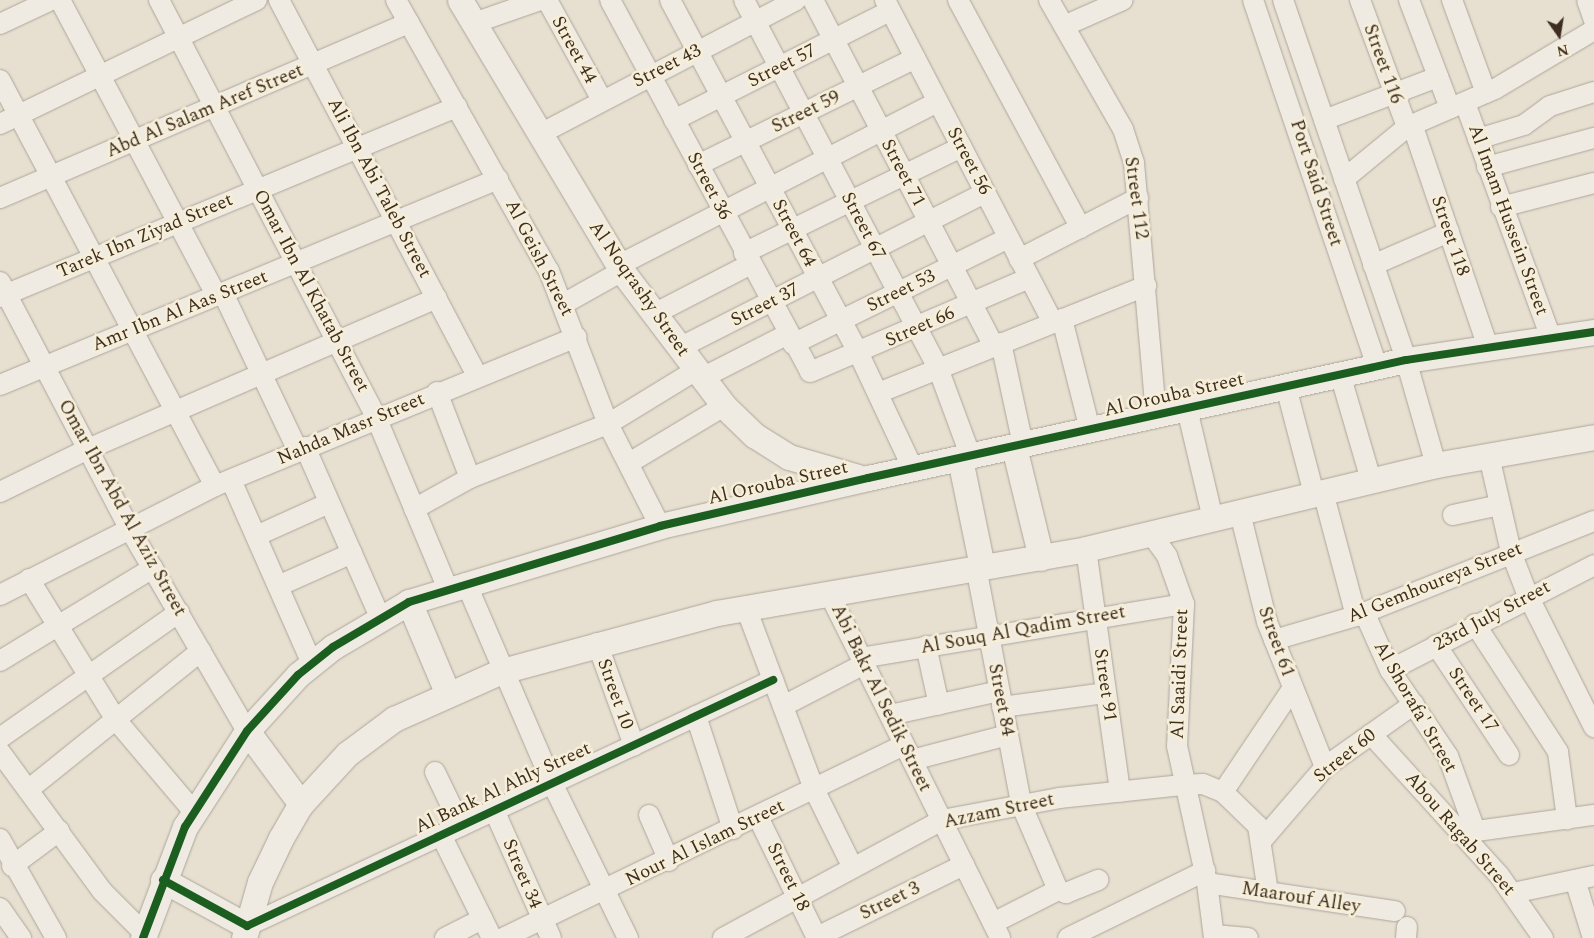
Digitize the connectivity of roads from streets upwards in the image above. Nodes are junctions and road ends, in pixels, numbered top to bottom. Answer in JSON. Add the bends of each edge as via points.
{"nodes":[{"id":1,"x":51,"y":0,"type":"edge"},
{"id":2,"x":60,"y":0,"type":"edge"},
{"id":3,"x":160,"y":0,"type":"edge"},
{"id":4,"x":257,"y":0,"type":"edge"},
{"id":5,"x":279,"y":0,"type":"edge"},
{"id":6,"x":396,"y":0,"type":"edge"},
{"id":7,"x":460,"y":0,"type":"edge"},
{"id":8,"x":540,"y":0,"type":"edge"},
{"id":9,"x":547,"y":0,"type":"edge"},
{"id":10,"x":610,"y":0,"type":"edge"},
{"id":11,"x":670,"y":0,"type":"edge"},
{"id":12,"x":744,"y":0,"type":"edge"},
{"id":13,"x":796,"y":0,"type":"edge"},
{"id":14,"x":813,"y":0,"type":"edge"},
{"id":15,"x":958,"y":0,"type":"edge"},
{"id":16,"x":1049,"y":0,"type":"edge"},
{"id":17,"x":1123,"y":0,"type":"edge"},
{"id":18,"x":1253,"y":0,"type":"edge"},
{"id":19,"x":1283,"y":0,"type":"edge"},
{"id":20,"x":1360,"y":0,"type":"edge"},
{"id":21,"x":1409,"y":0,"type":"edge"},
{"id":22,"x":1452,"y":0,"type":"edge"},
{"id":23,"x":1588,"y":0,"type":"edge"},
{"id":24,"x":887,"y":6,"type":"edge"},
{"id":25,"x":1594,"y":20,"type":"edge"},
{"id":26,"x":755,"y":21,"type":"junction"},
{"id":27,"x":409,"y":23,"type":"junction"},
{"id":28,"x":0,"y":24,"type":"edge"},
{"id":29,"x":474,"y":24,"type":"junction"},
{"id":30,"x":1064,"y":26,"type":"junction"},
{"id":31,"x":1594,"y":30,"type":"edge"},
{"id":32,"x":179,"y":38,"type":"junction"},
{"id":33,"x":1297,"y":39,"type":"junction"},
{"id":34,"x":834,"y":40,"type":"junction"},
{"id":35,"x":1271,"y":48,"type":"junction"},
{"id":36,"x":697,"y":50,"type":"junction"},
{"id":37,"x":915,"y":58,"type":"junction"},
{"id":38,"x":1304,"y":58,"type":"junction"},
{"id":39,"x":314,"y":64,"type":"junction"},
{"id":40,"x":780,"y":67,"type":"junction"},
{"id":41,"x":1278,"y":68,"type":"junction"},
{"id":42,"x":650,"y":75,"type":"junction"},
{"id":43,"x":100,"y":76,"type":"junction"},
{"id":44,"x":1438,"y":77,"type":"junction"},
{"id":45,"x":0,"y":80,"type":"edge"},
{"id":46,"x":858,"y":86,"type":"junction"},
{"id":47,"x":1594,"y":92,"type":"edge"},
{"id":48,"x":1394,"y":93,"type":"junction"},
{"id":49,"x":1486,"y":93,"type":"junction"},
{"id":50,"x":721,"y":96,"type":"junction"},
{"id":51,"x":602,"y":100,"type":"junction"},
{"id":52,"x":938,"y":102,"type":"junction"},
{"id":53,"x":1458,"y":105,"type":"junction"},
{"id":54,"x":214,"y":106,"type":"junction"},
{"id":55,"x":457,"y":106,"type":"junction"},
{"id":56,"x":804,"y":113,"type":"junction"},
{"id":57,"x":19,"y":115,"type":"junction"},
{"id":58,"x":674,"y":120,"type":"junction"},
{"id":59,"x":1324,"y":120,"type":"junction"},
{"id":60,"x":0,"y":124,"type":"edge"},
{"id":61,"x":1410,"y":126,"type":"junction"},
{"id":62,"x":881,"y":131,"type":"junction"},
{"id":63,"x":540,"y":134,"type":"junction"},
{"id":64,"x":1594,"y":138,"type":"edge"},
{"id":65,"x":1478,"y":139,"type":"junction"},
{"id":66,"x":134,"y":140,"type":"junction"},
{"id":67,"x":746,"y":142,"type":"junction"},
{"id":68,"x":961,"y":147,"type":"junction"},
{"id":69,"x":358,"y":148,"type":"junction"},
{"id":70,"x":828,"y":158,"type":"junction"},
{"id":71,"x":698,"y":166,"type":"junction"},
{"id":72,"x":1487,"y":166,"type":"junction"},
{"id":73,"x":904,"y":175,"type":"junction"},
{"id":74,"x":52,"y":176,"type":"junction"},
{"id":75,"x":498,"y":179,"type":"junction"},
{"id":76,"x":1344,"y":179,"type":"junction"},
{"id":77,"x":1594,"y":183,"type":"edge"},
{"id":78,"x":770,"y":188,"type":"junction"},
{"id":79,"x":258,"y":190,"type":"junction"},
{"id":80,"x":986,"y":194,"type":"junction"},
{"id":81,"x":0,"y":198,"type":"edge"},
{"id":82,"x":1138,"y":198,"type":"junction"},
{"id":83,"x":1350,"y":199,"type":"junction"},
{"id":84,"x":850,"y":201,"type":"junction"},
{"id":85,"x":1501,"y":207,"type":"junction"},
{"id":86,"x":1324,"y":208,"type":"junction"},
{"id":87,"x":723,"y":212,"type":"junction"},
{"id":88,"x":396,"y":222,"type":"junction"},
{"id":89,"x":929,"y":222,"type":"junction"},
{"id":90,"x":178,"y":223,"type":"junction"},
{"id":91,"x":1081,"y":228,"type":"junction"},
{"id":92,"x":792,"y":229,"type":"junction"},
{"id":93,"x":1449,"y":232,"type":"junction"},
{"id":94,"x":1008,"y":238,"type":"junction"},
{"id":95,"x":875,"y":249,"type":"junction"},
{"id":96,"x":95,"y":258,"type":"junction"},
{"id":97,"x":748,"y":258,"type":"junction"},
{"id":98,"x":1019,"y":259,"type":"junction"},
{"id":99,"x":296,"y":263,"type":"junction"},
{"id":100,"x":1373,"y":265,"type":"junction"},
{"id":101,"x":952,"y":266,"type":"junction"},
{"id":102,"x":620,"y":268,"type":"junction"},
{"id":103,"x":818,"y":278,"type":"junction"},
{"id":104,"x":1030,"y":278,"type":"junction"},
{"id":105,"x":1146,"y":286,"type":"junction"},
{"id":106,"x":2,"y":291,"type":"edge"},
{"id":107,"x":898,"y":292,"type":"junction"},
{"id":108,"x":220,"y":294,"type":"junction"},
{"id":109,"x":436,"y":298,"type":"junction"},
{"id":110,"x":771,"y":302,"type":"junction"},
{"id":111,"x":564,"y":303,"type":"junction"},
{"id":112,"x":972,"y":304,"type":"junction"},
{"id":113,"x":654,"y":314,"type":"junction"},
{"id":114,"x":841,"y":321,"type":"junction"},
{"id":115,"x":1057,"y":321,"type":"junction"},
{"id":116,"x":917,"y":328,"type":"junction"},
{"id":117,"x":133,"y":330,"type":"junction"},
{"id":118,"x":1594,"y":332,"type":"edge"},
{"id":119,"x":576,"y":337,"type":"junction"},
{"id":120,"x":1551,"y":338,"type":"junction"},
{"id":121,"x":790,"y":339,"type":"junction"},
{"id":122,"x":337,"y":341,"type":"junction"},
{"id":123,"x":998,"y":345,"type":"junction"},
{"id":124,"x":1488,"y":347,"type":"junction"},
{"id":125,"x":679,"y":348,"type":"junction"},
{"id":126,"x":859,"y":354,"type":"junction"},
{"id":127,"x":1406,"y":360,"type":"junction"},
{"id":128,"x":1377,"y":366,"type":"junction"},
{"id":129,"x":45,"y":367,"type":"junction"},
{"id":130,"x":938,"y":368,"type":"junction"},
{"id":131,"x":810,"y":372,"type":"joint"},
{"id":132,"x":262,"y":374,"type":"junction"},
{"id":133,"x":699,"y":374,"type":"junction"},
{"id":134,"x":1340,"y":374,"type":"junction"},
{"id":135,"x":477,"y":376,"type":"junction"},
{"id":136,"x":0,"y":385,"type":"edge"},
{"id":137,"x":1286,"y":386,"type":"junction"},
{"id":138,"x":437,"y":392,"type":"junction"},
{"id":139,"x":878,"y":393,"type":"junction"},
{"id":140,"x":724,"y":406,"type":"junction"},
{"id":141,"x":1187,"y":409,"type":"junction"},
{"id":142,"x":176,"y":411,"type":"junction"},
{"id":143,"x":376,"y":416,"type":"junction"},
{"id":144,"x":1156,"y":416,"type":"junction"},
{"id":145,"x":608,"y":424,"type":"junction"},
{"id":146,"x":1090,"y":430,"type":"junction"},
{"id":147,"x":1594,"y":437,"type":"edge"},
{"id":148,"x":1019,"y":446,"type":"junction"},
{"id":149,"x":88,"y":448,"type":"junction"},
{"id":150,"x":302,"y":449,"type":"junction"},
{"id":151,"x":1489,"y":456,"type":"junction"},
{"id":152,"x":965,"y":458,"type":"junction"},
{"id":153,"x":628,"y":463,"type":"junction"},
{"id":154,"x":1436,"y":465,"type":"junction"},
{"id":155,"x":913,"y":469,"type":"junction"},
{"id":156,"x":470,"y":478,"type":"junction"},
{"id":157,"x":868,"y":478,"type":"junction"},
{"id":158,"x":1370,"y":480,"type":"junction"},
{"id":159,"x":223,"y":483,"type":"junction"},
{"id":160,"x":0,"y":492,"type":"edge"},
{"id":161,"x":1318,"y":493,"type":"junction"},
{"id":162,"x":329,"y":503,"type":"junction"},
{"id":163,"x":1500,"y":505,"type":"junction"},
{"id":164,"x":414,"y":509,"type":"junction"},
{"id":165,"x":1240,"y":513,"type":"junction"},
{"id":166,"x":1453,"y":516,"type":"dead end"},
{"id":167,"x":1213,"y":519,"type":"junction"},
{"id":168,"x":1594,"y":521,"type":"edge"},
{"id":169,"x":128,"y":526,"type":"junction"},
{"id":170,"x":660,"y":526,"type":"junction"},
{"id":171,"x":1152,"y":535,"type":"junction"},
{"id":172,"x":256,"y":536,"type":"junction"},
{"id":173,"x":1086,"y":549,"type":"junction"},
{"id":174,"x":1511,"y":552,"type":"junction"},
{"id":175,"x":352,"y":553,"type":"junction"},
{"id":176,"x":1041,"y":558,"type":"junction"},
{"id":177,"x":979,"y":567,"type":"junction"},
{"id":178,"x":153,"y":568,"type":"junction"},
{"id":179,"x":1593,"y":568,"type":"edge"},
{"id":180,"x":29,"y":580,"type":"junction"},
{"id":181,"x":278,"y":586,"type":"junction"},
{"id":182,"x":457,"y":586,"type":"junction"},
{"id":183,"x":829,"y":593,"type":"junction"},
{"id":184,"x":0,"y":595,"type":"edge"},
{"id":185,"x":1528,"y":596,"type":"junction"},
{"id":186,"x":409,"y":602,"type":"junction"},
{"id":187,"x":1184,"y":604,"type":"junction"},
{"id":188,"x":746,"y":608,"type":"junction"},
{"id":189,"x":179,"y":612,"type":"junction"},
{"id":190,"x":1360,"y":614,"type":"junction"},
{"id":191,"x":380,"y":617,"type":"junction"},
{"id":192,"x":1096,"y":617,"type":"junction"},
{"id":193,"x":1475,"y":624,"type":"junction"},
{"id":194,"x":58,"y":626,"type":"junction"},
{"id":195,"x":989,"y":634,"type":"junction"},
{"id":196,"x":1274,"y":640,"type":"junction"},
{"id":197,"x":597,"y":643,"type":"junction"},
{"id":198,"x":1436,"y":645,"type":"junction"},
{"id":199,"x":926,"y":646,"type":"junction"},
{"id":200,"x":200,"y":651,"type":"junction"},
{"id":201,"x":0,"y":660,"type":"edge"},
{"id":202,"x":863,"y":661,"type":"junction"},
{"id":203,"x":312,"y":664,"type":"junction"},
{"id":204,"x":1390,"y":670,"type":"junction"},
{"id":205,"x":502,"y":671,"type":"junction"},
{"id":206,"x":89,"y":676,"type":"junction"},
{"id":207,"x":773,"y":680,"type":"junction"},
{"id":208,"x":1293,"y":688,"type":"junction"},
{"id":209,"x":447,"y":692,"type":"junction"},
{"id":210,"x":1106,"y":693,"type":"junction"},
{"id":211,"x":1001,"y":699,"type":"junction"},
{"id":212,"x":1414,"y":704,"type":"junction"},
{"id":213,"x":939,"y":705,"type":"junction"},
{"id":214,"x":783,"y":706,"type":"junction"},
{"id":215,"x":890,"y":715,"type":"junction"},
{"id":216,"x":696,"y":716,"type":"junction"},
{"id":217,"x":116,"y":720,"type":"junction"},
{"id":218,"x":1594,"y":727,"type":"edge"},
{"id":219,"x":247,"y":731,"type":"junction"},
{"id":220,"x":1371,"y":734,"type":"junction"},
{"id":221,"x":1008,"y":735,"type":"junction"},
{"id":222,"x":0,"y":738,"type":"edge"},
{"id":223,"x":634,"y":745,"type":"junction"},
{"id":224,"x":0,"y":752,"type":"edge"},
{"id":225,"x":908,"y":752,"type":"junction"},
{"id":226,"x":1509,"y":755,"type":"dead end"},
{"id":227,"x":1325,"y":767,"type":"junction"},
{"id":228,"x":436,"y":772,"type":"dead end"},
{"id":229,"x":552,"y":783,"type":"junction"},
{"id":230,"x":1182,"y":785,"type":"junction"},
{"id":231,"x":814,"y":789,"type":"junction"},
{"id":232,"x":28,"y":790,"type":"junction"},
{"id":233,"x":1120,"y":792,"type":"junction"},
{"id":234,"x":1223,"y":792,"type":"junction"},
{"id":235,"x":301,"y":804,"type":"junction"},
{"id":236,"x":1021,"y":804,"type":"junction"},
{"id":237,"x":494,"y":810,"type":"junction"},
{"id":238,"x":194,"y":812,"type":"junction"},
{"id":239,"x":649,"y":815,"type":"dead end"},
{"id":240,"x":1594,"y":815,"type":"edge"},
{"id":241,"x":758,"y":817,"type":"junction"},
{"id":242,"x":1567,"y":819,"type":"junction"},
{"id":243,"x":942,"y":820,"type":"junction"},
{"id":244,"x":461,"y":826,"type":"junction"},
{"id":245,"x":733,"y":829,"type":"junction"},
{"id":246,"x":59,"y":832,"type":"junction"},
{"id":247,"x":1468,"y":832,"type":"junction"},
{"id":248,"x":442,"y":835,"type":"junction"},
{"id":249,"x":0,"y":838,"type":"edge"},
{"id":250,"x":1263,"y":838,"type":"junction"},
{"id":251,"x":669,"y":861,"type":"junction"},
{"id":252,"x":964,"y":865,"type":"junction"},
{"id":253,"x":12,"y":866,"type":"junction"},
{"id":254,"x":853,"y":868,"type":"junction"},
{"id":255,"x":1206,"y":877,"type":"junction"},
{"id":256,"x":1584,"y":878,"type":"edge"},
{"id":257,"x":163,"y":880,"type":"junction"},
{"id":258,"x":1098,"y":880,"type":"dead end"},
{"id":259,"x":1058,"y":890,"type":"junction"},
{"id":260,"x":605,"y":892,"type":"junction"},
{"id":261,"x":1268,"y":892,"type":"junction"},
{"id":262,"x":1513,"y":893,"type":"junction"},
{"id":263,"x":798,"y":897,"type":"junction"},
{"id":264,"x":0,"y":908,"type":"edge"},
{"id":265,"x":1395,"y":911,"type":"dead end"},
{"id":266,"x":482,"y":919,"type":"junction"},
{"id":267,"x":546,"y":930,"type":"edge"},
{"id":268,"x":993,"y":932,"type":"edge"},
{"id":269,"x":245,"y":934,"type":"edge"},
{"id":270,"x":735,"y":935,"type":"edge"},
{"id":271,"x":144,"y":936,"type":"edge"},
{"id":272,"x":1214,"y":936,"type":"edge"},
{"id":273,"x":21,"y":938,"type":"edge"},
{"id":274,"x":56,"y":938,"type":"edge"},
{"id":275,"x":445,"y":938,"type":"edge"},
{"id":276,"x":492,"y":938,"type":"edge"},
{"id":277,"x":503,"y":938,"type":"edge"},
{"id":278,"x":628,"y":938,"type":"edge"},
{"id":279,"x":817,"y":938,"type":"edge"},
{"id":280,"x":1068,"y":938,"type":"edge"},
{"id":281,"x":1248,"y":938,"type":"edge"},
{"id":282,"x":1544,"y":938,"type":"edge"},
{"id":283,"x":1593,"y":938,"type":"edge"}],
"edges":[{"from":1,"to":28,"type":"street"},
{"from":2,"to":43,"type":"street"},
{"from":3,"to":32,"type":"street","name":"Omar Ibn Al Khatab Street"},
{"from":4,"to":32,"type":"street"},
{"from":5,"to":39,"type":"street","name":"Ali Ibn Abi Taleb Street"},
{"from":6,"to":27,"type":"street","name":"Al Geish Street"},
{"from":7,"to":29,"type":"street","name":"Al Noqrashy Street"},
{"from":8,"to":29,"type":"street"},
{"from":9,"to":51,"type":"street","name":"Street 44"},
{"from":10,"to":42,"type":"street","name":"Street 36"},
{"from":11,"to":36,"type":"street","name":"Street 64"},
{"from":12,"to":26,"type":"street","name":"Street 67"},
{"from":13,"to":26,"type":"street","name":"Street 43"},
{"from":14,"to":34,"type":"street","name":"Street 71"},
{"from":15,"to":91,"type":"street"},
{"from":16,"to":30,"type":"street","name":"Street 112"},
{"from":17,"to":30,"type":"street"},
{"from":18,"to":35,"type":"street","name":"Port Said Street"},
{"from":19,"to":33,"type":"street","name":"Port Said Street"},
{"from":20,"to":48,"type":"street","name":"Street 116"},
{"from":21,"to":44,"type":"street","name":"Al Imam Hussein Street"},
{"from":22,"to":49,"type":"street"},
{"from":23,"to":25,"type":"street"},
{"from":24,"to":34,"type":"street","name":"Street 57"},
{"from":24,"to":37,"type":"street","name":"Street 56"},
{"from":26,"to":36,"type":"street","name":"Street 43"},
{"from":26,"to":40,"type":"street","name":"Street 67"},
{"from":27,"to":39,"type":"street","name":"Abd Al Salam Aref Street"},
{"from":27,"to":55,"type":"street","name":"Al Geish Street"},
{"from":29,"to":63,"type":"street","name":"Al Noqrashy Street"},
{"from":30,"to":82,"type":"street","name":"Street 112","via":[[1123,129]]},
{"from":31,"to":49,"type":"street"},
{"from":32,"to":43,"type":"street"},
{"from":32,"to":54,"type":"street","name":"Omar Ibn Al Khatab Street"},
{"from":33,"to":35,"type":"street"},
{"from":33,"to":38,"type":"street","name":"Port Said Street"},
{"from":34,"to":40,"type":"street","name":"Street 57"},
{"from":34,"to":46,"type":"street","name":"Street 71"},
{"from":35,"to":41,"type":"street","name":"Port Said Street"},
{"from":36,"to":42,"type":"street","name":"Street 43"},
{"from":36,"to":50,"type":"street","name":"Street 64"},
{"from":37,"to":46,"type":"street","name":"Street 59"},
{"from":37,"to":52,"type":"street","name":"Street 56"},
{"from":38,"to":41,"type":"street"},
{"from":38,"to":59,"type":"street","name":"Port Said Street"},
{"from":39,"to":54,"type":"street","name":"Abd Al Salam Aref Street"},
{"from":39,"to":69,"type":"street","name":"Ali Ibn Abi Taleb Street"},
{"from":40,"to":50,"type":"street","name":"Street 57"},
{"from":40,"to":56,"type":"street","name":"Street 67"},
{"from":41,"to":86,"type":"street","name":"Port Said Street"},
{"from":42,"to":51,"type":"street","name":"Street 43"},
{"from":42,"to":58,"type":"street","name":"Street 36"},
{"from":43,"to":57,"type":"street"},
{"from":43,"to":66,"type":"street"},
{"from":44,"to":48,"type":"street"},
{"from":44,"to":53,"type":"street","name":"Al Imam Hussein Street"},
{"from":45,"to":57,"type":"street"},
{"from":46,"to":56,"type":"street","name":"Street 59"},
{"from":46,"to":62,"type":"street","name":"Street 71"},
{"from":47,"to":65,"type":"street","via":[[1550,106],[1524,125]]},
{"from":48,"to":59,"type":"street"},
{"from":48,"to":61,"type":"street","name":"Street 116"},
{"from":49,"to":53,"type":"street"},
{"from":50,"to":58,"type":"street","name":"Street 57"},
{"from":50,"to":67,"type":"street","name":"Street 64"},
{"from":51,"to":63,"type":"street","name":"Street 43"},
{"from":52,"to":62,"type":"street"},
{"from":52,"to":68,"type":"street","name":"Street 56"},
{"from":53,"to":61,"type":"street"},
{"from":53,"to":65,"type":"street","name":"Al Imam Hussein Street"},
{"from":54,"to":66,"type":"street","name":"Abd Al Salam Aref Street"},
{"from":54,"to":79,"type":"street","name":"Omar Ibn Al Khatab Street"},
{"from":55,"to":69,"type":"street","name":"Tarek Ibn Ziyad Street"},
{"from":55,"to":75,"type":"street","name":"Al Geish Street"},
{"from":56,"to":67,"type":"street","name":"Street 59"},
{"from":56,"to":70,"type":"street","name":"Street 67"},
{"from":57,"to":60,"type":"street"},
{"from":57,"to":74,"type":"street"},
{"from":58,"to":71,"type":"street","name":"Street 36"},
{"from":59,"to":76,"type":"street","name":"Port Said Street"},
{"from":61,"to":76,"type":"street"},
{"from":61,"to":93,"type":"street","name":"Street 118"},
{"from":62,"to":70,"type":"street"},
{"from":62,"to":73,"type":"street","name":"Street 71"},
{"from":63,"to":102,"type":"street","name":"Al Noqrashy Street"},
{"from":64,"to":72,"type":"street"},
{"from":65,"to":72,"type":"street","name":"Al Imam Hussein Street"},
{"from":66,"to":74,"type":"street","name":"Abd Al Salam Aref Street"},
{"from":66,"to":90,"type":"street"},
{"from":67,"to":71,"type":"street","name":"Street 59"},
{"from":67,"to":78,"type":"street","name":"Street 64"},
{"from":68,"to":73,"type":"street"},
{"from":68,"to":80,"type":"street","name":"Street 56"},
{"from":69,"to":79,"type":"street","name":"Tarek Ibn Ziyad Street"},
{"from":69,"to":88,"type":"street","name":"Ali Ibn Abi Taleb Street"},
{"from":70,"to":78,"type":"street"},
{"from":70,"to":84,"type":"street","name":"Street 67"},
{"from":71,"to":87,"type":"street","name":"Street 36"},
{"from":72,"to":85,"type":"street","name":"Al Imam Hussein Street"},
{"from":73,"to":84,"type":"street"},
{"from":73,"to":89,"type":"street","name":"Street 71"},
{"from":74,"to":81,"type":"street","name":"Abd Al Salam Aref Street"},
{"from":74,"to":96,"type":"street"},
{"from":75,"to":88,"type":"street","name":"Amr Ibn Al Aas Street"},
{"from":75,"to":111,"type":"street","name":"Al Geish Street"},
{"from":76,"to":83,"type":"street","name":"Port Said Street"},
{"from":77,"to":85,"type":"street"},
{"from":78,"to":87,"type":"street"},
{"from":78,"to":92,"type":"street","name":"Street 64"},
{"from":79,"to":90,"type":"street","name":"Tarek Ibn Ziyad Street"},
{"from":79,"to":99,"type":"street","name":"Omar Ibn Al Khatab Street"},
{"from":80,"to":89,"type":"street","name":"Street 37"},
{"from":80,"to":94,"type":"street","name":"Street 56"},
{"from":82,"to":91,"type":"street"},
{"from":82,"to":105,"type":"street","name":"Street 112"},
{"from":83,"to":86,"type":"street"},
{"from":83,"to":100,"type":"street","name":"Port Said Street"},
{"from":84,"to":92,"type":"street"},
{"from":84,"to":95,"type":"street","name":"Street 67"},
{"from":85,"to":120,"type":"street","name":"Al Imam Hussein Street"},
{"from":86,"to":128,"type":"street","name":"Port Said Street"},
{"from":87,"to":97,"type":"street","name":"Street 36"},
{"from":87,"to":102,"type":"street"},
{"from":88,"to":99,"type":"street","name":"Amr Ibn Al Aas Street"},
{"from":88,"to":109,"type":"street","name":"Ali Ibn Abi Taleb Street"},
{"from":89,"to":95,"type":"street","name":"Street 37"},
{"from":89,"to":101,"type":"street","name":"Street 71"},
{"from":90,"to":96,"type":"street","name":"Tarek Ibn Ziyad Street"},
{"from":90,"to":108,"type":"street"},
{"from":91,"to":98,"type":"street"},
{"from":92,"to":97,"type":"street"},
{"from":92,"to":103,"type":"street","name":"Street 64"},
{"from":93,"to":100,"type":"street"},
{"from":93,"to":124,"type":"street","name":"Street 118"},
{"from":94,"to":98,"type":"street","name":"Street 56"},
{"from":94,"to":101,"type":"street","name":"Street 53"},
{"from":95,"to":103,"type":"street","name":"Street 37"},
{"from":95,"to":107,"type":"street","name":"Street 67"},
{"from":96,"to":106,"type":"street","name":"Tarek Ibn Ziyad Street"},
{"from":96,"to":117,"type":"street"},
{"from":97,"to":110,"type":"street","name":"Street 36"},
{"from":97,"to":113,"type":"street"},
{"from":98,"to":104,"type":"street","name":"Street 56"},
{"from":99,"to":108,"type":"street","name":"Amr Ibn Al Aas Street"},
{"from":99,"to":122,"type":"street","name":"Omar Ibn Al Khatab Street"},
{"from":100,"to":127,"type":"street","name":"Port Said Street"},
{"from":101,"to":107,"type":"street","name":"Street 53"},
{"from":101,"to":112,"type":"street","name":"Street 71"},
{"from":102,"to":111,"type":"street"},
{"from":102,"to":113,"type":"street","name":"Al Noqrashy Street"},
{"from":103,"to":110,"type":"street","name":"Street 37"},
{"from":103,"to":114,"type":"street","name":"Street 64"},
{"from":104,"to":112,"type":"street","name":"Street 66"},
{"from":104,"to":115,"type":"street","name":"Street 56"},
{"from":105,"to":115,"type":"street"},
{"from":105,"to":144,"type":"street","name":"Street 112"},
{"from":106,"to":129,"type":"street","name":"Omar Ibn Abd Al Aziz Street"},
{"from":107,"to":114,"type":"street","name":"Street 53"},
{"from":107,"to":116,"type":"street","name":"Street 67"},
{"from":108,"to":117,"type":"street","name":"Amr Ibn Al Aas Street"},
{"from":108,"to":132,"type":"street"},
{"from":109,"to":122,"type":"street"},
{"from":109,"to":135,"type":"street","name":"Ali Ibn Abi Taleb Street"},
{"from":110,"to":121,"type":"street","name":"Street 36"},
{"from":110,"to":125,"type":"street","name":"Street 37"},
{"from":111,"to":119,"type":"street","name":"Al Geish Street"},
{"from":112,"to":116,"type":"street","name":"Street 66"},
{"from":112,"to":123,"type":"street","name":"Street 71"},
{"from":113,"to":125,"type":"street","name":"Al Noqrashy Street"},
{"from":114,"to":121,"type":"street","name":"Street 53"},
{"from":114,"to":126,"type":"street","name":"Street 64"},
{"from":115,"to":123,"type":"street"},
{"from":115,"to":146,"type":"street","name":"Street 56"},
{"from":116,"to":126,"type":"street","name":"Street 66"},
{"from":116,"to":130,"type":"street","name":"Street 67"},
{"from":117,"to":129,"type":"street","name":"Amr Ibn Al Aas Street"},
{"from":117,"to":142,"type":"street"},
{"from":118,"to":120,"type":"street","name":"Al Orouba Street"},
{"from":119,"to":135,"type":"street","name":"Nahda Masr Street"},
{"from":119,"to":145,"type":"street","name":"Al Geish Street"},
{"from":120,"to":124,"type":"street","name":"Al Orouba Street"},
{"from":121,"to":131,"type":"street","name":"Street 36"},
{"from":121,"to":133,"type":"street","name":"Street 53"},
{"from":122,"to":132,"type":"street"},
{"from":122,"to":143,"type":"street","name":"Omar Ibn Al Khatab Street"},
{"from":123,"to":130,"type":"street"},
{"from":123,"to":148,"type":"street","name":"Street 71"},
{"from":124,"to":127,"type":"street","name":"Al Orouba Street"},
{"from":125,"to":133,"type":"street","name":"Al Noqrashy Street"},
{"from":126,"to":131,"type":"street","name":"Street 66"},
{"from":126,"to":139,"type":"street","name":"Street 64"},
{"from":127,"to":128,"type":"street","name":"Al Orouba Street"},
{"from":127,"to":154,"type":"street","name":"Port Said Street"},
{"from":128,"to":134,"type":"street","name":"Al Orouba Street"},
{"from":129,"to":136,"type":"street","name":"Amr Ibn Al Aas Street"},
{"from":129,"to":149,"type":"street","name":"Omar Ibn Abd Al Aziz Street"},
{"from":130,"to":139,"type":"street"},
{"from":130,"to":152,"type":"street","name":"Street 67"},
{"from":132,"to":142,"type":"street"},
{"from":132,"to":150,"type":"street"},
{"from":133,"to":140,"type":"street","name":"Al Noqrashy Street"},
{"from":133,"to":145,"type":"street","name":"Street 53"},
{"from":134,"to":137,"type":"street","name":"Al Orouba Street"},
{"from":134,"to":158,"type":"street"},
{"from":135,"to":138,"type":"street","name":"Nahda Masr Street"},
{"from":137,"to":141,"type":"street","name":"Al Orouba Street"},
{"from":137,"to":161,"type":"street","name":"Al Shorafa' Street"},
{"from":138,"to":143,"type":"street","name":"Nahda Masr Street"},
{"from":138,"to":156,"type":"street"},
{"from":139,"to":155,"type":"street","name":"Street 64"},
{"from":140,"to":153,"type":"street"},
{"from":140,"to":157,"type":"street","name":"Al Noqrashy Street","via":[[754,435],[789,457],[828,472]]},
{"from":141,"to":144,"type":"street","name":"Al Orouba Street"},
{"from":141,"to":167,"type":"street"},
{"from":142,"to":149,"type":"street"},
{"from":142,"to":159,"type":"street"},
{"from":143,"to":150,"type":"street","name":"Nahda Masr Street"},
{"from":143,"to":164,"type":"street","name":"Omar Ibn Al Khatab Street"},
{"from":144,"to":146,"type":"street","name":"Al Orouba Street"},
{"from":145,"to":153,"type":"street","name":"Al Geish Street"},
{"from":145,"to":156,"type":"street","name":"Street 53"},
{"from":146,"to":148,"type":"street","name":"Al Orouba Street"},
{"from":147,"to":151,"type":"street"},
{"from":148,"to":152,"type":"street","name":"Al Orouba Street"},
{"from":148,"to":176,"type":"street"},
{"from":149,"to":160,"type":"street"},
{"from":149,"to":169,"type":"street","name":"Omar Ibn Abd Al Aziz Street"},
{"from":150,"to":159,"type":"street","name":"Nahda Masr Street"},
{"from":150,"to":162,"type":"street"},
{"from":151,"to":154,"type":"street"},
{"from":151,"to":163,"type":"street"},
{"from":152,"to":155,"type":"street","name":"Al Orouba Street"},
{"from":152,"to":177,"type":"street"},
{"from":153,"to":170,"type":"street","name":"Al Geish Street"},
{"from":154,"to":158,"type":"street"},
{"from":155,"to":157,"type":"street","name":"Al Orouba Street"},
{"from":156,"to":164,"type":"street","name":"Street 53"},
{"from":157,"to":170,"type":"street","name":"Al Orouba Street"},
{"from":158,"to":161,"type":"street"},
{"from":159,"to":169,"type":"street","name":"Nahda Masr Street"},
{"from":159,"to":172,"type":"street"},
{"from":161,"to":165,"type":"street"},
{"from":161,"to":190,"type":"street","name":"Al Shorafa' Street"},
{"from":162,"to":172,"type":"street"},
{"from":162,"to":175,"type":"street"},
{"from":163,"to":166,"type":"street"},
{"from":163,"to":174,"type":"street"},
{"from":164,"to":182,"type":"street","name":"Omar Ibn Al Khatab Street"},
{"from":165,"to":167,"type":"street"},
{"from":165,"to":196,"type":"street","name":"Street 61"},
{"from":167,"to":171,"type":"street"},
{"from":168,"to":174,"type":"street","name":"Al Gemhoureya Street"},
{"from":169,"to":178,"type":"street","name":"Omar Ibn Abd Al Aziz Street"},
{"from":169,"to":180,"type":"street","name":"Nahda Masr Street"},
{"from":170,"to":182,"type":"street","name":"Al Orouba Street"},
{"from":171,"to":173,"type":"street"},
{"from":171,"to":187,"type":"street","name":"Al Saaidi Street","via":[[1178,579]]},
{"from":172,"to":181,"type":"street"},
{"from":173,"to":176,"type":"street"},
{"from":173,"to":192,"type":"street","name":"Street 91"},
{"from":174,"to":185,"type":"street"},
{"from":174,"to":190,"type":"street","name":"Al Gemhoureya Street"},
{"from":175,"to":181,"type":"street"},
{"from":175,"to":191,"type":"street"},
{"from":176,"to":177,"type":"street"},
{"from":177,"to":183,"type":"street"},
{"from":177,"to":195,"type":"street","name":"Street 84"},
{"from":178,"to":189,"type":"street","name":"Omar Ibn Abd Al Aziz Street"},
{"from":178,"to":194,"type":"street"},
{"from":179,"to":185,"type":"street","name":"23rd July Street"},
{"from":180,"to":184,"type":"street","name":"Nahda Masr Street"},
{"from":180,"to":194,"type":"street"},
{"from":181,"to":203,"type":"street"},
{"from":182,"to":186,"type":"street","name":"Al Orouba Street"},
{"from":182,"to":205,"type":"street","name":"Omar Ibn Al Khatab Street"},
{"from":183,"to":188,"type":"street"},
{"from":183,"to":202,"type":"street","name":"Abi Bakr Al Sedik Street"},
{"from":185,"to":193,"type":"street","name":"23rd July Street"},
{"from":185,"to":218,"type":"street"},
{"from":186,"to":191,"type":"street","name":"Al Orouba Street"},
{"from":186,"to":209,"type":"street"},
{"from":187,"to":192,"type":"street","name":"Al Souq Al Qadim Street"},
{"from":187,"to":230,"type":"street","name":"Al Saaidi Street","via":[[1176,704]]},
{"from":188,"to":197,"type":"street"},
{"from":188,"to":207,"type":"street"},
{"from":189,"to":200,"type":"street","name":"Omar Ibn Abd Al Aziz Street"},
{"from":189,"to":206,"type":"street"},
{"from":190,"to":196,"type":"street","name":"Al Gemhoureya Street"},
{"from":190,"to":204,"type":"street","name":"Al Shorafa' Street"},
{"from":191,"to":203,"type":"street","name":"Al Orouba Street"},
{"from":192,"to":195,"type":"street","name":"Al Souq Al Qadim Street"},
{"from":192,"to":210,"type":"street","name":"Street 91"},
{"from":193,"to":198,"type":"street","name":"23rd July Street"},
{"from":193,"to":242,"type":"street","via":[[1558,752]]},
{"from":194,"to":201,"type":"street"},
{"from":194,"to":206,"type":"street"},
{"from":195,"to":199,"type":"street","name":"Al Souq Al Qadim Street"},
{"from":195,"to":211,"type":"street","name":"Street 84"},
{"from":196,"to":208,"type":"street","name":"Street 61"},
{"from":197,"to":205,"type":"street"},
{"from":197,"to":223,"type":"street","name":"Street 10"},
{"from":198,"to":204,"type":"street","name":"23rd July Street"},
{"from":198,"to":226,"type":"street","name":"Street 17"},
{"from":199,"to":202,"type":"street","name":"Al Souq Al Qadim Street"},
{"from":199,"to":213,"type":"street"},
{"from":200,"to":217,"type":"street"},
{"from":200,"to":219,"type":"street","name":"Omar Ibn Abd Al Aziz Street"},
{"from":202,"to":214,"type":"street","name":"Al Souq Al Qadim Street"},
{"from":202,"to":215,"type":"street","name":"Abi Bakr Al Sedik Street"},
{"from":203,"to":219,"type":"street","name":"Al Orouba Street"},
{"from":204,"to":212,"type":"street","name":"Al Shorafa' Street"},
{"from":205,"to":209,"type":"street"},
{"from":205,"to":229,"type":"street"},
{"from":206,"to":217,"type":"street"},
{"from":206,"to":222,"type":"street"},
{"from":207,"to":214,"type":"street"},
{"from":207,"to":216,"type":"street","name":"Al Bank Al Ahly Street"},
{"from":208,"to":227,"type":"street","name":"Street 61"},
{"from":208,"to":234,"type":"street"},
{"from":209,"to":235,"type":"street","via":[[394,719],[347,754]]},
{"from":210,"to":211,"type":"street"},
{"from":210,"to":233,"type":"street","name":"Street 91"},
{"from":211,"to":213,"type":"street"},
{"from":211,"to":221,"type":"street","name":"Street 84"},
{"from":212,"to":220,"type":"street","name":"Street 60"},
{"from":212,"to":247,"type":"street","name":"Al Shorafa' Street","via":[[1448,756]]},
{"from":213,"to":215,"type":"street"},
{"from":214,"to":231,"type":"street"},
{"from":215,"to":225,"type":"street","name":"Abi Bakr Al Sedik Street"},
{"from":216,"to":223,"type":"street","name":"Al Bank Al Ahly Street"},
{"from":216,"to":245,"type":"street"},
{"from":217,"to":232,"type":"street"},
{"from":217,"to":238,"type":"street"},
{"from":219,"to":235,"type":"street"},
{"from":219,"to":238,"type":"street","name":"Al Orouba Street"},
{"from":220,"to":227,"type":"street","name":"Street 60"},
{"from":220,"to":247,"type":"street","name":"Abou Ragab Street"},
{"from":221,"to":225,"type":"street","name":"Nour Al Islam Street"},
{"from":221,"to":236,"type":"street","name":"Street 84"},
{"from":223,"to":229,"type":"street","name":"Al Bank Al Ahly Street"},
{"from":224,"to":232,"type":"street"},
{"from":225,"to":231,"type":"street","name":"Nour Al Islam Street"},
{"from":225,"to":243,"type":"street","name":"Abi Bakr Al Sedik Street"},
{"from":227,"to":250,"type":"street","name":"Street 60"},
{"from":228,"to":244,"type":"street"},
{"from":229,"to":237,"type":"street","name":"Al Bank Al Ahly Street"},
{"from":229,"to":260,"type":"street"},
{"from":230,"to":233,"type":"street","name":"Azzam Street"},
{"from":230,"to":234,"type":"street","name":"Azzam Street","via":[[1203,784]]},
{"from":230,"to":255,"type":"street","name":"Al Saaidi Street"},
{"from":231,"to":241,"type":"street","name":"Nour Al Islam Street"},
{"from":231,"to":254,"type":"street"},
{"from":232,"to":246,"type":"street"},
{"from":233,"to":236,"type":"street","name":"Azzam Street"},
{"from":234,"to":250,"type":"street","via":[[1252,818]]},
{"from":235,"to":269,"type":"street","via":[[260,882]]},
{"from":236,"to":243,"type":"street","name":"Azzam Street"},
{"from":236,"to":259,"type":"street","name":"Street 84"},
{"from":237,"to":244,"type":"street","name":"Al Bank Al Ahly Street"},
{"from":237,"to":267,"type":"street","name":"Street 34"},
{"from":238,"to":257,"type":"street","name":"Al Orouba Street"},
{"from":239,"to":251,"type":"street"},
{"from":240,"to":242,"type":"street"},
{"from":241,"to":245,"type":"street","name":"Nour Al Islam Street"},
{"from":241,"to":263,"type":"street","name":"Street 18"},
{"from":242,"to":247,"type":"street"},
{"from":243,"to":252,"type":"street","name":"Abi Bakr Al Sedik Street"},
{"from":243,"to":254,"type":"street","name":"Azzam Street"},
{"from":244,"to":248,"type":"street","name":"Al Bank Al Ahly Street"},
{"from":245,"to":251,"type":"street","name":"Nour Al Islam Street"},
{"from":246,"to":253,"type":"street"},
{"from":246,"to":271,"type":"street","via":[[102,891]]},
{"from":247,"to":262,"type":"street","name":"Abou Ragab Street"},
{"from":248,"to":266,"type":"street"},
{"from":248,"to":269,"type":"street","name":"Al Bank Al Ahly Street"},
{"from":249,"to":253,"type":"street","via":[[14,858]]},
{"from":250,"to":261,"type":"street"},
{"from":251,"to":260,"type":"street","name":"Nour Al Islam Street"},
{"from":252,"to":268,"type":"street","name":"Abi Bakr Al Sedik Street"},
{"from":252,"to":279,"type":"street","name":"Street 3"},
{"from":253,"to":274,"type":"street"},
{"from":254,"to":263,"type":"street","name":"Azzam Street"},
{"from":255,"to":261,"type":"street","name":"Maarouf Alley"},
{"from":255,"to":272,"type":"street","name":"Al Saaidi Street"},
{"from":255,"to":280,"type":"street"},
{"from":256,"to":262,"type":"street"},
{"from":256,"to":283,"type":"street"},
{"from":257,"to":269,"type":"street"},
{"from":257,"to":271,"type":"street","name":"Al Orouba Street"},
{"from":258,"to":259,"type":"street","via":[[1066,893]]},
{"from":259,"to":268,"type":"street"},
{"from":260,"to":267,"type":"street","name":"Nour Al Islam Street"},
{"from":260,"to":278,"type":"street"},
{"from":261,"to":265,"type":"street","name":"Maarouf Alley"},
{"from":262,"to":282,"type":"street","name":"Abou Ragab Street"},
{"from":263,"to":270,"type":"street","name":"Azzam Street"},
{"from":263,"to":279,"type":"street","name":"Street 18"},
{"from":264,"to":273,"type":"street"},
{"from":266,"to":275,"type":"street"},
{"from":266,"to":276,"type":"street"},
{"from":267,"to":277,"type":"street","name":"Nour Al Islam Street"},
{"from":272,"to":281,"type":"street"}]}
